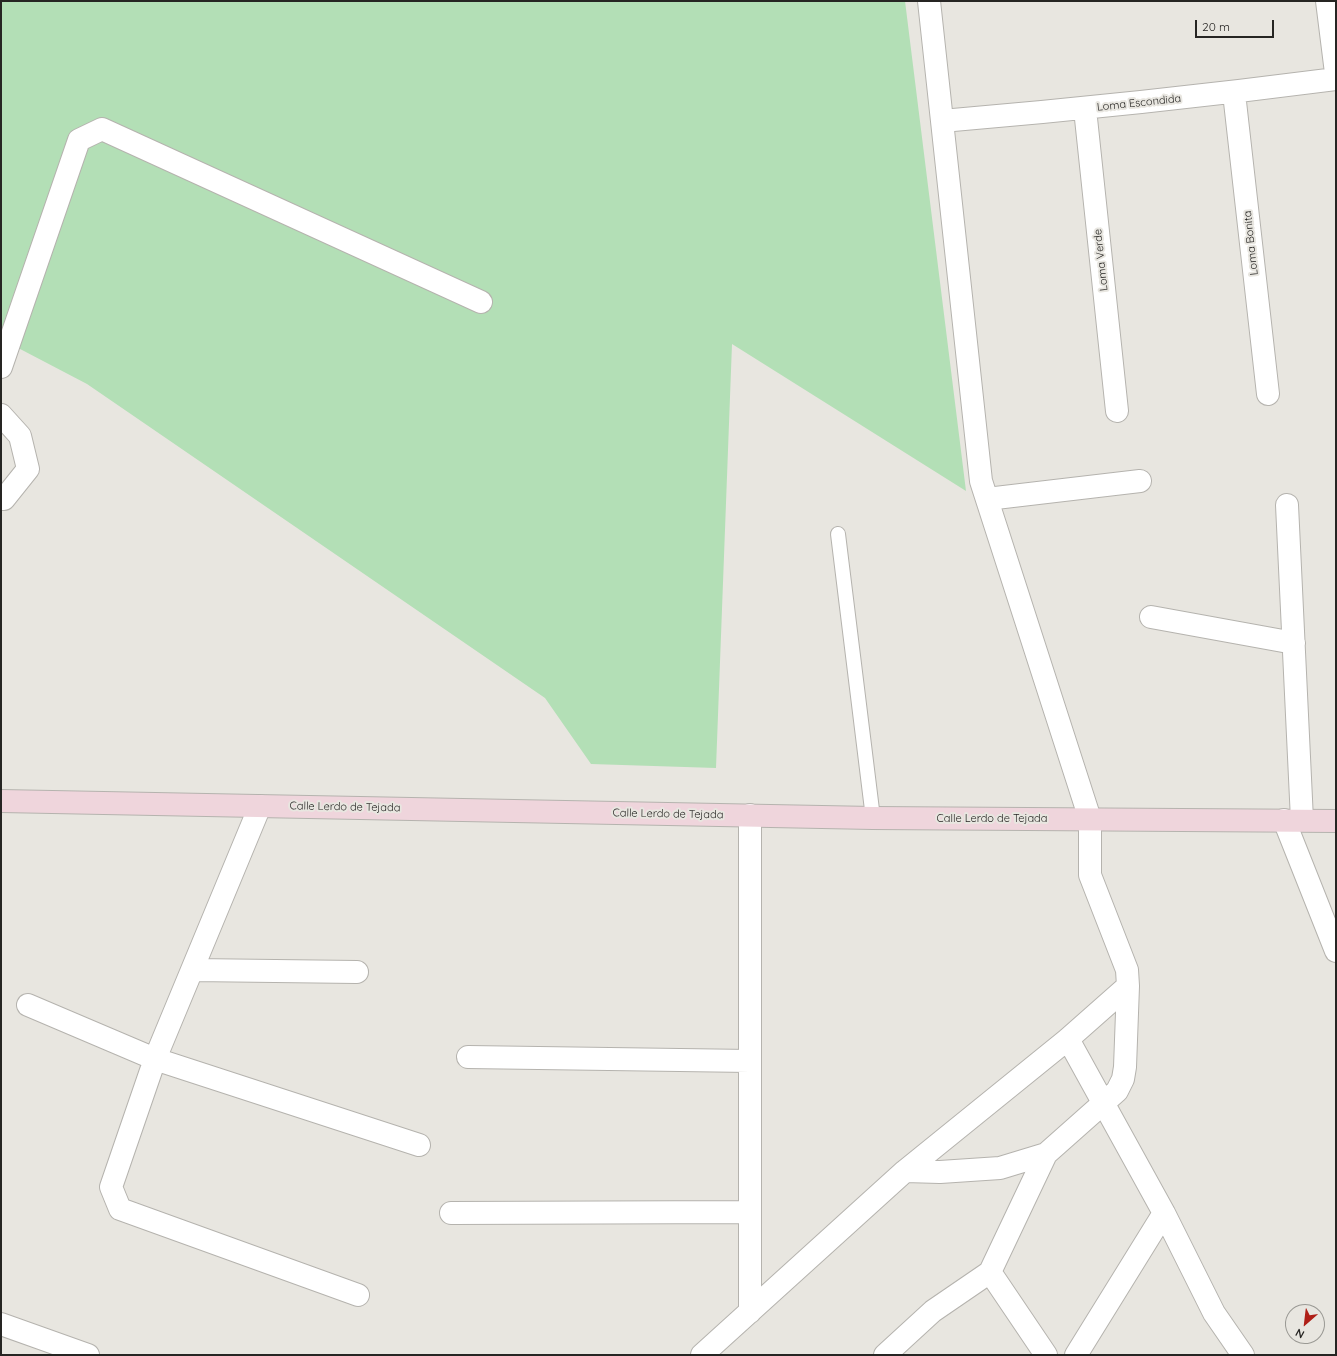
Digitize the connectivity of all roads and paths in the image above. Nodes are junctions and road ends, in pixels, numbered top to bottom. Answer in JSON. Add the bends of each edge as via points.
{"nodes":[{"id":1,"x":929,"y":1,"type":"edge"},
{"id":2,"x":1327,"y":1,"type":"edge"},
{"id":3,"x":1336,"y":73,"type":"edge"},
{"id":4,"x":1336,"y":79,"type":"edge"},
{"id":5,"x":1234,"y":93,"type":"junction"},
{"id":6,"x":1085,"y":109,"type":"junction"},
{"id":7,"x":942,"y":121,"type":"junction"},
{"id":8,"x":481,"y":302,"type":"dead end"},
{"id":9,"x":1,"y":367,"type":"edge"},
{"id":10,"x":1268,"y":394,"type":"dead end"},
{"id":11,"x":1117,"y":411,"type":"dead end"},
{"id":12,"x":1,"y":415,"type":"edge"},
{"id":13,"x":1140,"y":481,"type":"dead end"},
{"id":14,"x":1,"y":499,"type":"edge"},
{"id":15,"x":986,"y":499,"type":"junction"},
{"id":16,"x":1287,"y":505,"type":"dead end"},
{"id":17,"x":838,"y":534,"type":"dead end"},
{"id":18,"x":1151,"y":617,"type":"dead end"},
{"id":19,"x":1294,"y":643,"type":"junction"},
{"id":20,"x":1,"y":801,"type":"edge"},
{"id":21,"x":260,"y":806,"type":"junction"},
{"id":22,"x":750,"y":815,"type":"junction"},
{"id":23,"x":873,"y":818,"type":"junction"},
{"id":24,"x":1090,"y":819,"type":"junction"},
{"id":25,"x":1293,"y":820,"type":"junction"},
{"id":26,"x":1336,"y":821,"type":"edge"},
{"id":27,"x":1336,"y":951,"type":"edge"},
{"id":28,"x":193,"y":970,"type":"junction"},
{"id":29,"x":357,"y":972,"type":"dead end"},
{"id":30,"x":1128,"y":986,"type":"junction"},
{"id":31,"x":28,"y":1005,"type":"dead end"},
{"id":32,"x":1068,"y":1039,"type":"junction"},
{"id":33,"x":468,"y":1057,"type":"dead end"},
{"id":34,"x":155,"y":1059,"type":"junction"},
{"id":35,"x":750,"y":1061,"type":"junction"},
{"id":36,"x":1104,"y":1104,"type":"junction"},
{"id":37,"x":419,"y":1145,"type":"dead end"},
{"id":38,"x":1046,"y":1154,"type":"junction"},
{"id":39,"x":905,"y":1171,"type":"junction"},
{"id":40,"x":750,"y":1212,"type":"junction"},
{"id":41,"x":1164,"y":1213,"type":"junction"},
{"id":42,"x":451,"y":1214,"type":"dead end"},
{"id":43,"x":990,"y":1272,"type":"junction"},
{"id":44,"x":358,"y":1295,"type":"dead end"},
{"id":45,"x":750,"y":1312,"type":"junction"},
{"id":46,"x":1,"y":1324,"type":"edge"},
{"id":47,"x":88,"y":1355,"type":"edge"},
{"id":48,"x":702,"y":1355,"type":"edge"},
{"id":49,"x":885,"y":1355,"type":"edge"},
{"id":50,"x":1046,"y":1355,"type":"edge"},
{"id":51,"x":1076,"y":1355,"type":"edge"},
{"id":52,"x":1243,"y":1355,"type":"edge"}],
"edges":[{"from":1,"to":7,"type":"street"},
{"from":2,"to":3,"type":"street"},
{"from":4,"to":5,"type":"street","name":"Loma Escondida"},
{"from":5,"to":6,"type":"street","name":"Loma Escondida"},
{"from":5,"to":10,"type":"street","name":"Loma Bonita"},
{"from":6,"to":7,"type":"street","name":"Loma Escondida"},
{"from":6,"to":11,"type":"street","name":"Loma Verde"},
{"from":7,"to":15,"type":"street","via":[[981,481]]},
{"from":8,"to":9,"type":"street","via":[[102,129],[79,140]]},
{"from":12,"to":14,"type":"street","via":[[20,436],[28,469],[4,499]]},
{"from":13,"to":15,"type":"street"},
{"from":15,"to":24,"type":"street"},
{"from":16,"to":19,"type":"street"},
{"from":17,"to":23,"type":"lane"},
{"from":18,"to":19,"type":"street"},
{"from":19,"to":25,"type":"street"},
{"from":20,"to":21,"type":"main road","name":"Calle Lerdo de Tejada"},
{"from":21,"to":22,"type":"main road","name":"Calle Lerdo de Tejada"},
{"from":21,"to":28,"type":"street"},
{"from":22,"to":23,"type":"main road","name":"Calle Lerdo de Tejada"},
{"from":22,"to":35,"type":"street"},
{"from":23,"to":24,"type":"main road","name":"Calle Lerdo de Tejada"},
{"from":24,"to":25,"type":"main road","name":"Calle Lerdo de Tejada"},
{"from":24,"to":30,"type":"street","via":[[1090,875],[1126,970]]},
{"from":25,"to":26,"type":"main road","name":"Calle Lerdo de Tejada"},
{"from":25,"to":27,"type":"street"},
{"from":28,"to":29,"type":"street"},
{"from":28,"to":34,"type":"street"},
{"from":30,"to":32,"type":"street"},
{"from":30,"to":36,"type":"street","via":[[1123,1078],[1117,1091]]},
{"from":31,"to":34,"type":"street"},
{"from":32,"to":36,"type":"street"},
{"from":32,"to":39,"type":"street"},
{"from":33,"to":35,"type":"street"},
{"from":34,"to":37,"type":"street"},
{"from":34,"to":44,"type":"street","via":[[111,1187],[120,1209]]},
{"from":35,"to":40,"type":"street"},
{"from":36,"to":38,"type":"street"},
{"from":36,"to":41,"type":"street"},
{"from":38,"to":39,"type":"street","via":[[1000,1168],[940,1172]]},
{"from":38,"to":43,"type":"street"},
{"from":39,"to":45,"type":"street"},
{"from":40,"to":42,"type":"street"},
{"from":40,"to":45,"type":"street"},
{"from":41,"to":51,"type":"street"},
{"from":41,"to":52,"type":"street","via":[[1214,1313]]},
{"from":43,"to":49,"type":"street","via":[[933,1311]]},
{"from":43,"to":50,"type":"street"},
{"from":45,"to":48,"type":"street"},
{"from":46,"to":47,"type":"street"}]}
